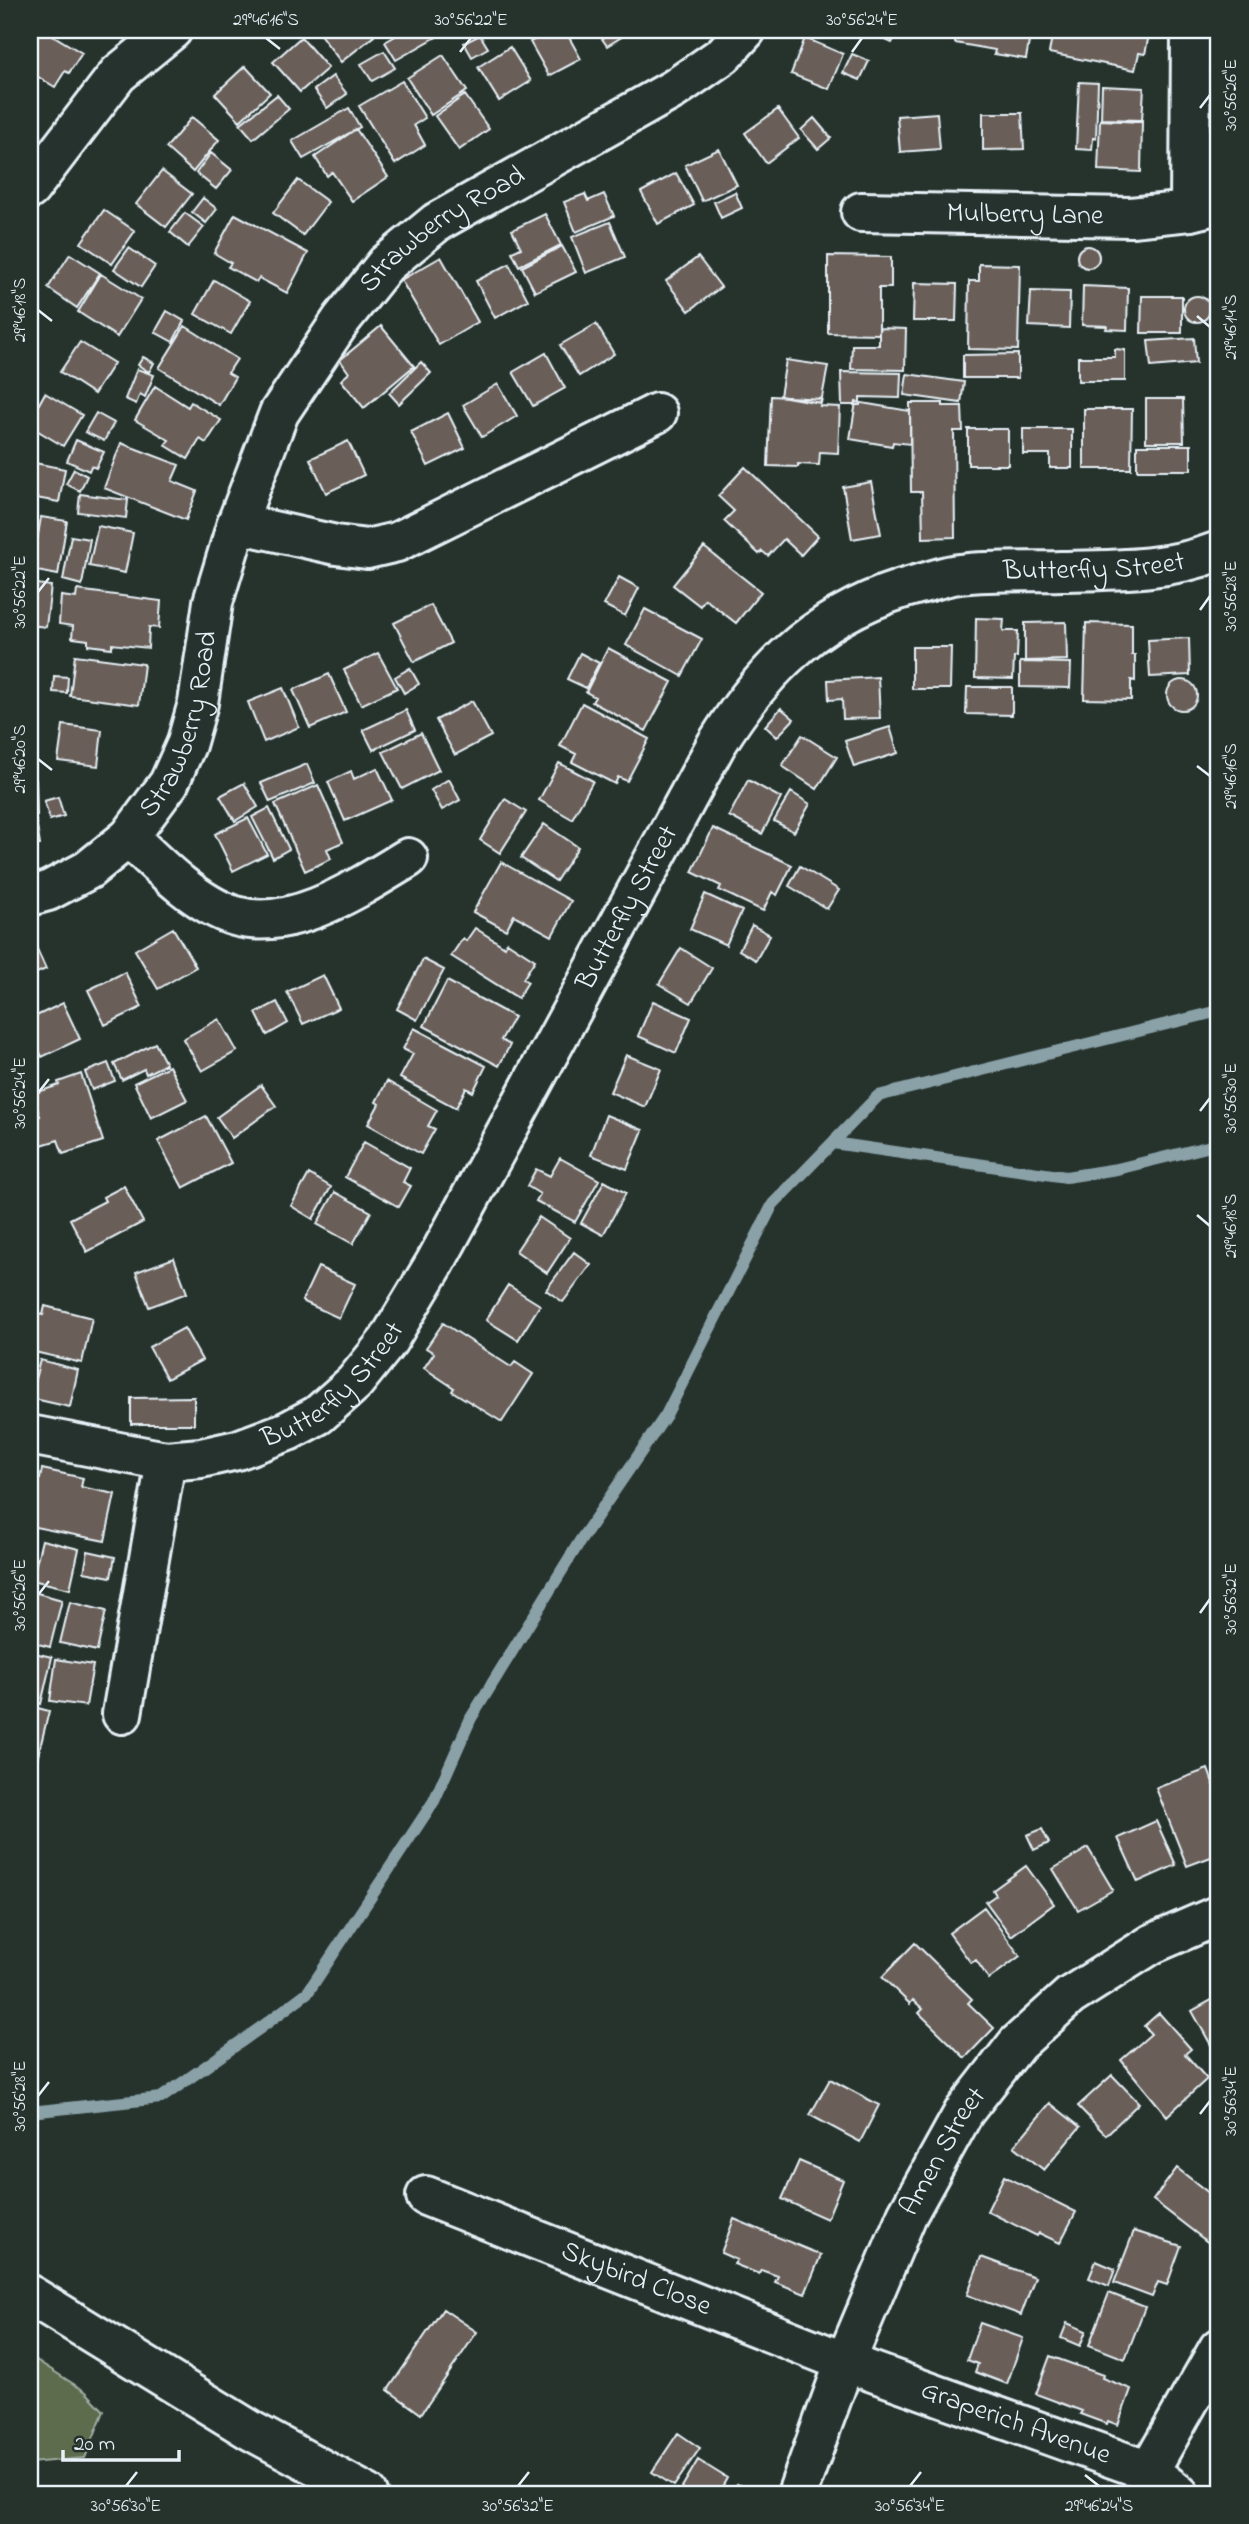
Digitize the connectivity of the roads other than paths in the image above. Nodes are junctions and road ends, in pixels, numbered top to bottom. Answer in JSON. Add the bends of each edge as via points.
{"nodes":[{"id":1,"x":172,"y":30,"type":"edge"},
{"id":2,"x":746,"y":30,"type":"edge"},
{"id":3,"x":1191,"y":30,"type":"edge"},
{"id":4,"x":30,"y":189,"type":"edge"},
{"id":5,"x":1205,"y":208,"type":"edge"},
{"id":6,"x":861,"y":212,"type":"dead end"},
{"id":7,"x":657,"y":413,"type":"dead end"},
{"id":8,"x":237,"y":523,"type":"junction"},
{"id":9,"x":1219,"y":551,"type":"edge"},
{"id":10,"x":129,"y":837,"type":"junction"},
{"id":11,"x":408,"y":858,"type":"dead end"},
{"id":12,"x":30,"y":896,"type":"edge"},
{"id":13,"x":30,"y":1435,"type":"edge"},
{"id":14,"x":166,"y":1461,"type":"junction"},
{"id":15,"x":122,"y":1714,"type":"dead end"},
{"id":16,"x":1219,"y":1915,"type":"edge"},
{"id":17,"x":426,"y":2196,"type":"dead end"},
{"id":18,"x":30,"y":2295,"type":"edge"},
{"id":19,"x":1219,"y":2348,"type":"edge"},
{"id":20,"x":845,"y":2362,"type":"junction"},
{"id":21,"x":1149,"y":2471,"type":"junction"},
{"id":22,"x":368,"y":2494,"type":"edge"},
{"id":23,"x":797,"y":2494,"type":"edge"},
{"id":24,"x":1179,"y":2494,"type":"edge"}],
"edges":[{"from":1,"to":4,"type":"street","via":[[118,75]]},
{"from":2,"to":8,"type":"street","name":"Strawberry Road","via":[[723,55],[674,89],[437,222],[386,264],[342,319],[279,413]]},
{"from":3,"to":5,"type":"street","name":"Mulberry Lane"},
{"from":5,"to":6,"type":"street","name":"Mulberry Lane","via":[[1131,217]]},
{"from":7,"to":8,"type":"street","via":[[397,542],[367,549]]},
{"from":8,"to":10,"type":"street","name":"Strawberry Road","via":[[213,602],[198,703],[186,745],[169,783]]},
{"from":9,"to":14,"type":"street","name":"Butterfly Street","via":[[1140,569],[958,574],[875,597],[820,627],[770,672],[716,745],[435,1263],[388,1341],[354,1383],[318,1415],[237,1450]]},
{"from":10,"to":11,"type":"street","name":"Strawberry Road","via":[[162,869],[213,906],[251,918],[269,919],[316,908]]},
{"from":10,"to":12,"type":"street","name":"Strawberry Road","via":[[88,870]]},
{"from":13,"to":14,"type":"street","name":"Butterfly Street"},
{"from":14,"to":15,"type":"street"},
{"from":16,"to":20,"type":"street","name":"Amen Street","via":[[1152,1944],[1070,1996],[1017,2044],[964,2112],[907,2215]]},
{"from":17,"to":20,"type":"street","name":"Skybird Close"},
{"from":18,"to":22,"type":"street","via":[[250,2430]]},
{"from":19,"to":21,"type":"street"},
{"from":20,"to":21,"type":"street","name":"Graperich Avenue"},
{"from":20,"to":23,"type":"street","name":"Amen Street"},
{"from":21,"to":24,"type":"street","name":"Graperich Avenue"}]}
